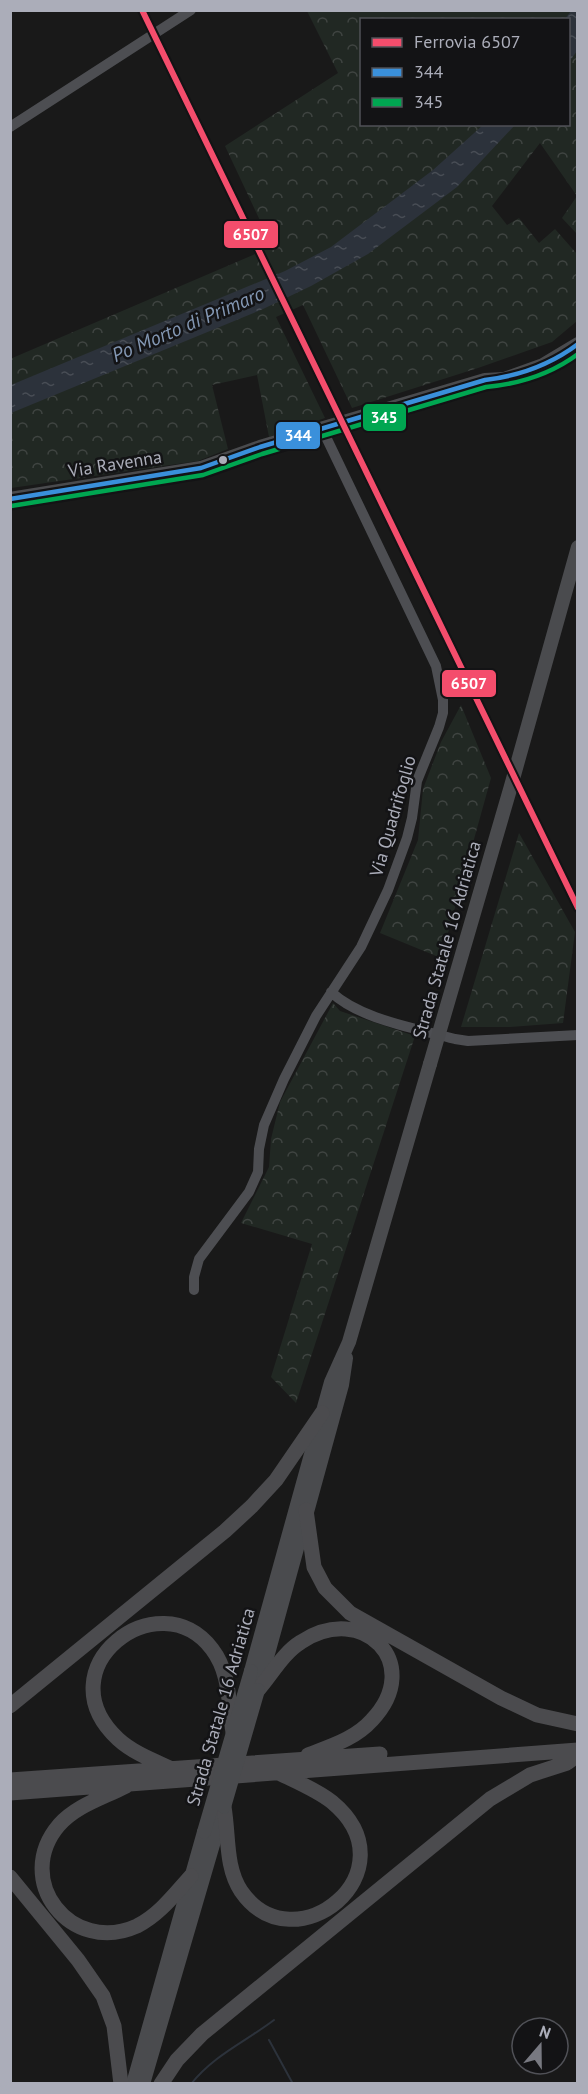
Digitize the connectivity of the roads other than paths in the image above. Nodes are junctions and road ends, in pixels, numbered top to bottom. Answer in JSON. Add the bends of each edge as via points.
{"nodes":[{"id":1,"x":191,"y":10,"type":"edge"},
{"id":2,"x":10,"y":127,"type":"edge"},
{"id":3,"x":577,"y":354,"type":"edge"},
{"id":4,"x":503,"y":379,"type":"junction"},
{"id":5,"x":326,"y":436,"type":"junction"},
{"id":6,"x":224,"y":461,"type":"junction"},
{"id":7,"x":10,"y":499,"type":"edge"},
{"id":8,"x":578,"y":547,"type":"edge"},
{"id":9,"x":331,"y":992,"type":"junction"},
{"id":10,"x":578,"y":1035,"type":"edge"},
{"id":11,"x":194,"y":1290,"type":"dead end"},
{"id":12,"x":349,"y":1342,"type":"junction"},
{"id":13,"x":322,"y":1413,"type":"junction"},
{"id":14,"x":306,"y":1510,"type":"junction"},
{"id":15,"x":263,"y":1670,"type":"junction"},
{"id":16,"x":258,"y":1690,"type":"joint"},
{"id":17,"x":10,"y":1706,"type":"edge"},
{"id":18,"x":578,"y":1724,"type":"edge"},
{"id":19,"x":233,"y":1732,"type":"junction"},
{"id":20,"x":578,"y":1739,"type":"edge"},
{"id":21,"x":578,"y":1750,"type":"edge"},
{"id":22,"x":578,"y":1755,"type":"edge"},
{"id":23,"x":297,"y":1760,"type":"junction"},
{"id":24,"x":170,"y":1768,"type":"junction"},
{"id":25,"x":279,"y":1773,"type":"junction"},
{"id":26,"x":10,"y":1780,"type":"edge"},
{"id":27,"x":132,"y":1783,"type":"junction"},
{"id":28,"x":10,"y":1792,"type":"edge"},
{"id":29,"x":224,"y":1807,"type":"junction"},
{"id":30,"x":204,"y":1851,"type":"junction"},
{"id":31,"x":191,"y":1876,"type":"junction"},
{"id":32,"x":10,"y":1877,"type":"edge"},
{"id":33,"x":121,"y":2084,"type":"edge"},
{"id":34,"x":133,"y":2084,"type":"edge"},
{"id":35,"x":143,"y":2084,"type":"edge"},
{"id":36,"x":161,"y":2084,"type":"edge"}],
"edges":[{"from":1,"to":2,"type":"street"},
{"from":3,"to":4,"type":"main road","name":"Via Ravenna"},
{"from":4,"to":5,"type":"main road","name":"Via Ravenna","via":[[488,387]]},
{"from":4,"to":6,"type":"main road","name":"Via Ravenna","via":[[485,380]]},
{"from":5,"to":6,"type":"main road","name":"Via Ravenna","via":[[266,454]]},
{"from":5,"to":9,"type":"street","name":"Via Quadrifoglio","via":[[436,666],[443,700],[439,727],[417,781],[407,838],[388,890],[361,947]]},
{"from":6,"to":7,"type":"main road","name":"Via Ravenna","via":[[171,474]]},
{"from":8,"to":12,"type":"main road","name":"Strada Statale 16 Adriatica","bridge":true},
{"from":9,"to":10,"type":"street","via":[[362,1012],[455,1039]]},
{"from":9,"to":11,"type":"street","name":"Via Quadrifoglio","via":[[272,1104],[259,1149],[258,1172],[249,1192],[200,1259]]},
{"from":12,"to":13,"type":"main road","name":"Strada Statale 16 Adriatica"},
{"from":12,"to":14,"type":"main road","name":"Strada Statale 16 Adriatica","via":[[342,1385]]},
{"from":13,"to":15,"type":"main road","name":"Strada Statale 16 Adriatica"},
{"from":13,"to":17,"type":"highway","via":[[276,1480],[246,1512]]},
{"from":14,"to":15,"type":"main road","name":"Strada Statale 16 Adriatica"},
{"from":14,"to":18,"type":"highway","via":[[314,1567],[325,1588],[350,1613],[501,1698],[537,1714]]},
{"from":15,"to":16,"type":"highway"},
{"from":15,"to":19,"type":"main road","name":"Strada Statale 16 Adriatica","bridge":true},
{"from":15,"to":23,"type":"highway","via":[[321,1631],[342,1628],[374,1638],[385,1650],[392,1667],[389,1696],[372,1721],[340,1743]]},
{"from":16,"to":29,"type":"main road","name":"Strada Statale 16 Adriatica","bridge":true},
{"from":19,"to":24,"type":"highway","via":[[223,1671],[204,1640],[171,1624],[136,1630],[112,1644],[101,1658],[93,1687],[98,1711],[125,1745]]},
{"from":19,"to":30,"type":"main road","name":"Strada Statale 16 Adriatica","bridge":true},
{"from":20,"to":23,"type":"highway"},
{"from":21,"to":25,"type":"highway"},
{"from":22,"to":36,"type":"highway","via":[[567,1763],[530,1775],[490,1799],[202,2034]]},
{"from":23,"to":24,"type":"highway"},
{"from":24,"to":26,"type":"highway"},
{"from":25,"to":27,"type":"highway"},
{"from":25,"to":29,"type":"highway","via":[[333,1803],[357,1840],[359,1869],[337,1903],[319,1914],[297,1918],[276,1917],[256,1908],[232,1874]]},
{"from":27,"to":28,"type":"highway"},
{"from":27,"to":31,"type":"highway","via":[[85,1804],[54,1832],[43,1859],[48,1896],[60,1914],[76,1926],[114,1932],[137,1926],[158,1913]]},
{"from":29,"to":30,"type":"main road","name":"Strada Statale 16 Adriatica"},
{"from":30,"to":31,"type":"main road","name":"Strada Statale 16 Adriatica"},
{"from":30,"to":35,"type":"main road","name":"Strada Statale 16 Adriatica"},
{"from":31,"to":34,"type":"main road","name":"Strada Statale 16 Adriatica"},
{"from":32,"to":33,"type":"highway","via":[[103,1996],[114,2026]]}]}
